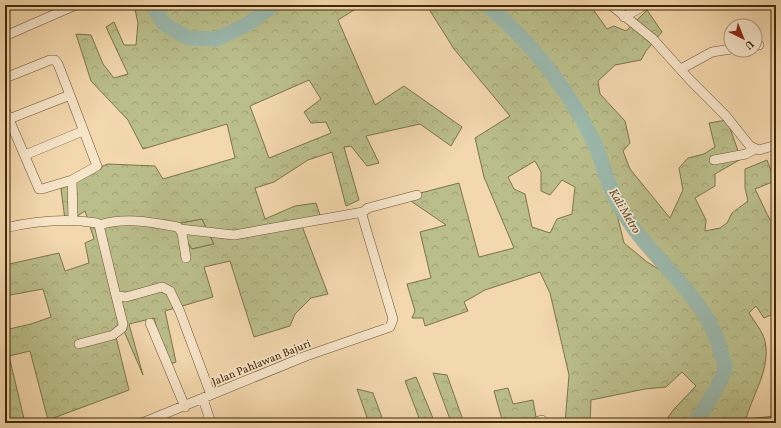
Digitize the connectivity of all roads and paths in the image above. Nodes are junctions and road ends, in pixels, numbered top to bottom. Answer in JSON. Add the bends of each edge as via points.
{"nodes":[{"id":1,"x":76,"y":5,"type":"edge"},
{"id":2,"x":611,"y":5,"type":"edge"},
{"id":3,"x":645,"y":5,"type":"edge"},
{"id":4,"x":624,"y":17,"type":"junction"},
{"id":5,"x":5,"y":36,"type":"edge"},
{"id":6,"x":723,"y":50,"type":"edge"},
{"id":7,"x":681,"y":69,"type":"junction"},
{"id":8,"x":5,"y":78,"type":"edge"},
{"id":9,"x":70,"y":95,"type":"junction"},
{"id":10,"x":5,"y":110,"type":"edge"},
{"id":11,"x":9,"y":119,"type":"junction"},
{"id":12,"x":83,"y":131,"type":"junction"},
{"id":13,"x":776,"y":145,"type":"edge"},
{"id":14,"x":755,"y":149,"type":"junction"},
{"id":15,"x":25,"y":155,"type":"junction"},
{"id":16,"x":714,"y":160,"type":"dead end"},
{"id":17,"x":72,"y":180,"type":"junction"},
{"id":18,"x":416,"y":195,"type":"dead end"},
{"id":19,"x":363,"y":212,"type":"junction"},
{"id":20,"x":73,"y":219,"type":"junction"},
{"id":21,"x":99,"y":226,"type":"junction"},
{"id":22,"x":5,"y":228,"type":"edge"},
{"id":23,"x":180,"y":229,"type":"junction"},
{"id":24,"x":186,"y":258,"type":"dead end"},
{"id":25,"x":116,"y":296,"type":"junction"},
{"id":26,"x":150,"y":324,"type":"dead end"},
{"id":27,"x":79,"y":344,"type":"dead end"},
{"id":28,"x":212,"y":395,"type":"junction"},
{"id":29,"x":203,"y":399,"type":"junction"},
{"id":30,"x":185,"y":406,"type":"junction"},
{"id":31,"x":142,"y":423,"type":"edge"},
{"id":32,"x":211,"y":423,"type":"edge"}],
"edges":[{"from":1,"to":5,"type":"street"},
{"from":2,"to":4,"type":"street"},
{"from":3,"to":4,"type":"street"},
{"from":4,"to":7,"type":"street","via":[[653,39]]},
{"from":6,"to":7,"type":"street","via":[[712,52]]},
{"from":7,"to":14,"type":"street"},
{"from":8,"to":9,"type":"street","via":[[55,60]]},
{"from":9,"to":11,"type":"street"},
{"from":9,"to":12,"type":"street"},
{"from":10,"to":11,"type":"street"},
{"from":11,"to":15,"type":"street"},
{"from":12,"to":15,"type":"street"},
{"from":12,"to":17,"type":"street","via":[[97,166]]},
{"from":13,"to":14,"type":"street"},
{"from":14,"to":16,"type":"street","via":[[746,154]]},
{"from":15,"to":17,"type":"street","via":[[39,189]]},
{"from":17,"to":20,"type":"street"},
{"from":18,"to":19,"type":"street","via":[[368,208]]},
{"from":19,"to":23,"type":"street","via":[[234,235]]},
{"from":19,"to":28,"type":"street","name":"Jalan Pahlawan Bajuri","via":[[392,319],[390,327],[306,356]]},
{"from":20,"to":21,"type":"street","via":[[97,223]]},
{"from":20,"to":22,"type":"street"},
{"from":21,"to":23,"type":"street","via":[[120,220],[138,220]]},
{"from":21,"to":25,"type":"street"},
{"from":23,"to":24,"type":"street"},
{"from":25,"to":27,"type":"street","via":[[122,328],[113,334]]},
{"from":25,"to":28,"type":"street","via":[[126,297],[162,288],[170,291]]},
{"from":26,"to":30,"type":"street"},
{"from":28,"to":29,"type":"street","name":"Jalan Pahlawan Bajuri"},
{"from":29,"to":30,"type":"street","name":"Jalan Pahlawan Bajuri"},
{"from":29,"to":32,"type":"street"},
{"from":30,"to":31,"type":"street","name":"Jalan Pahlawan Bajuri"}]}
